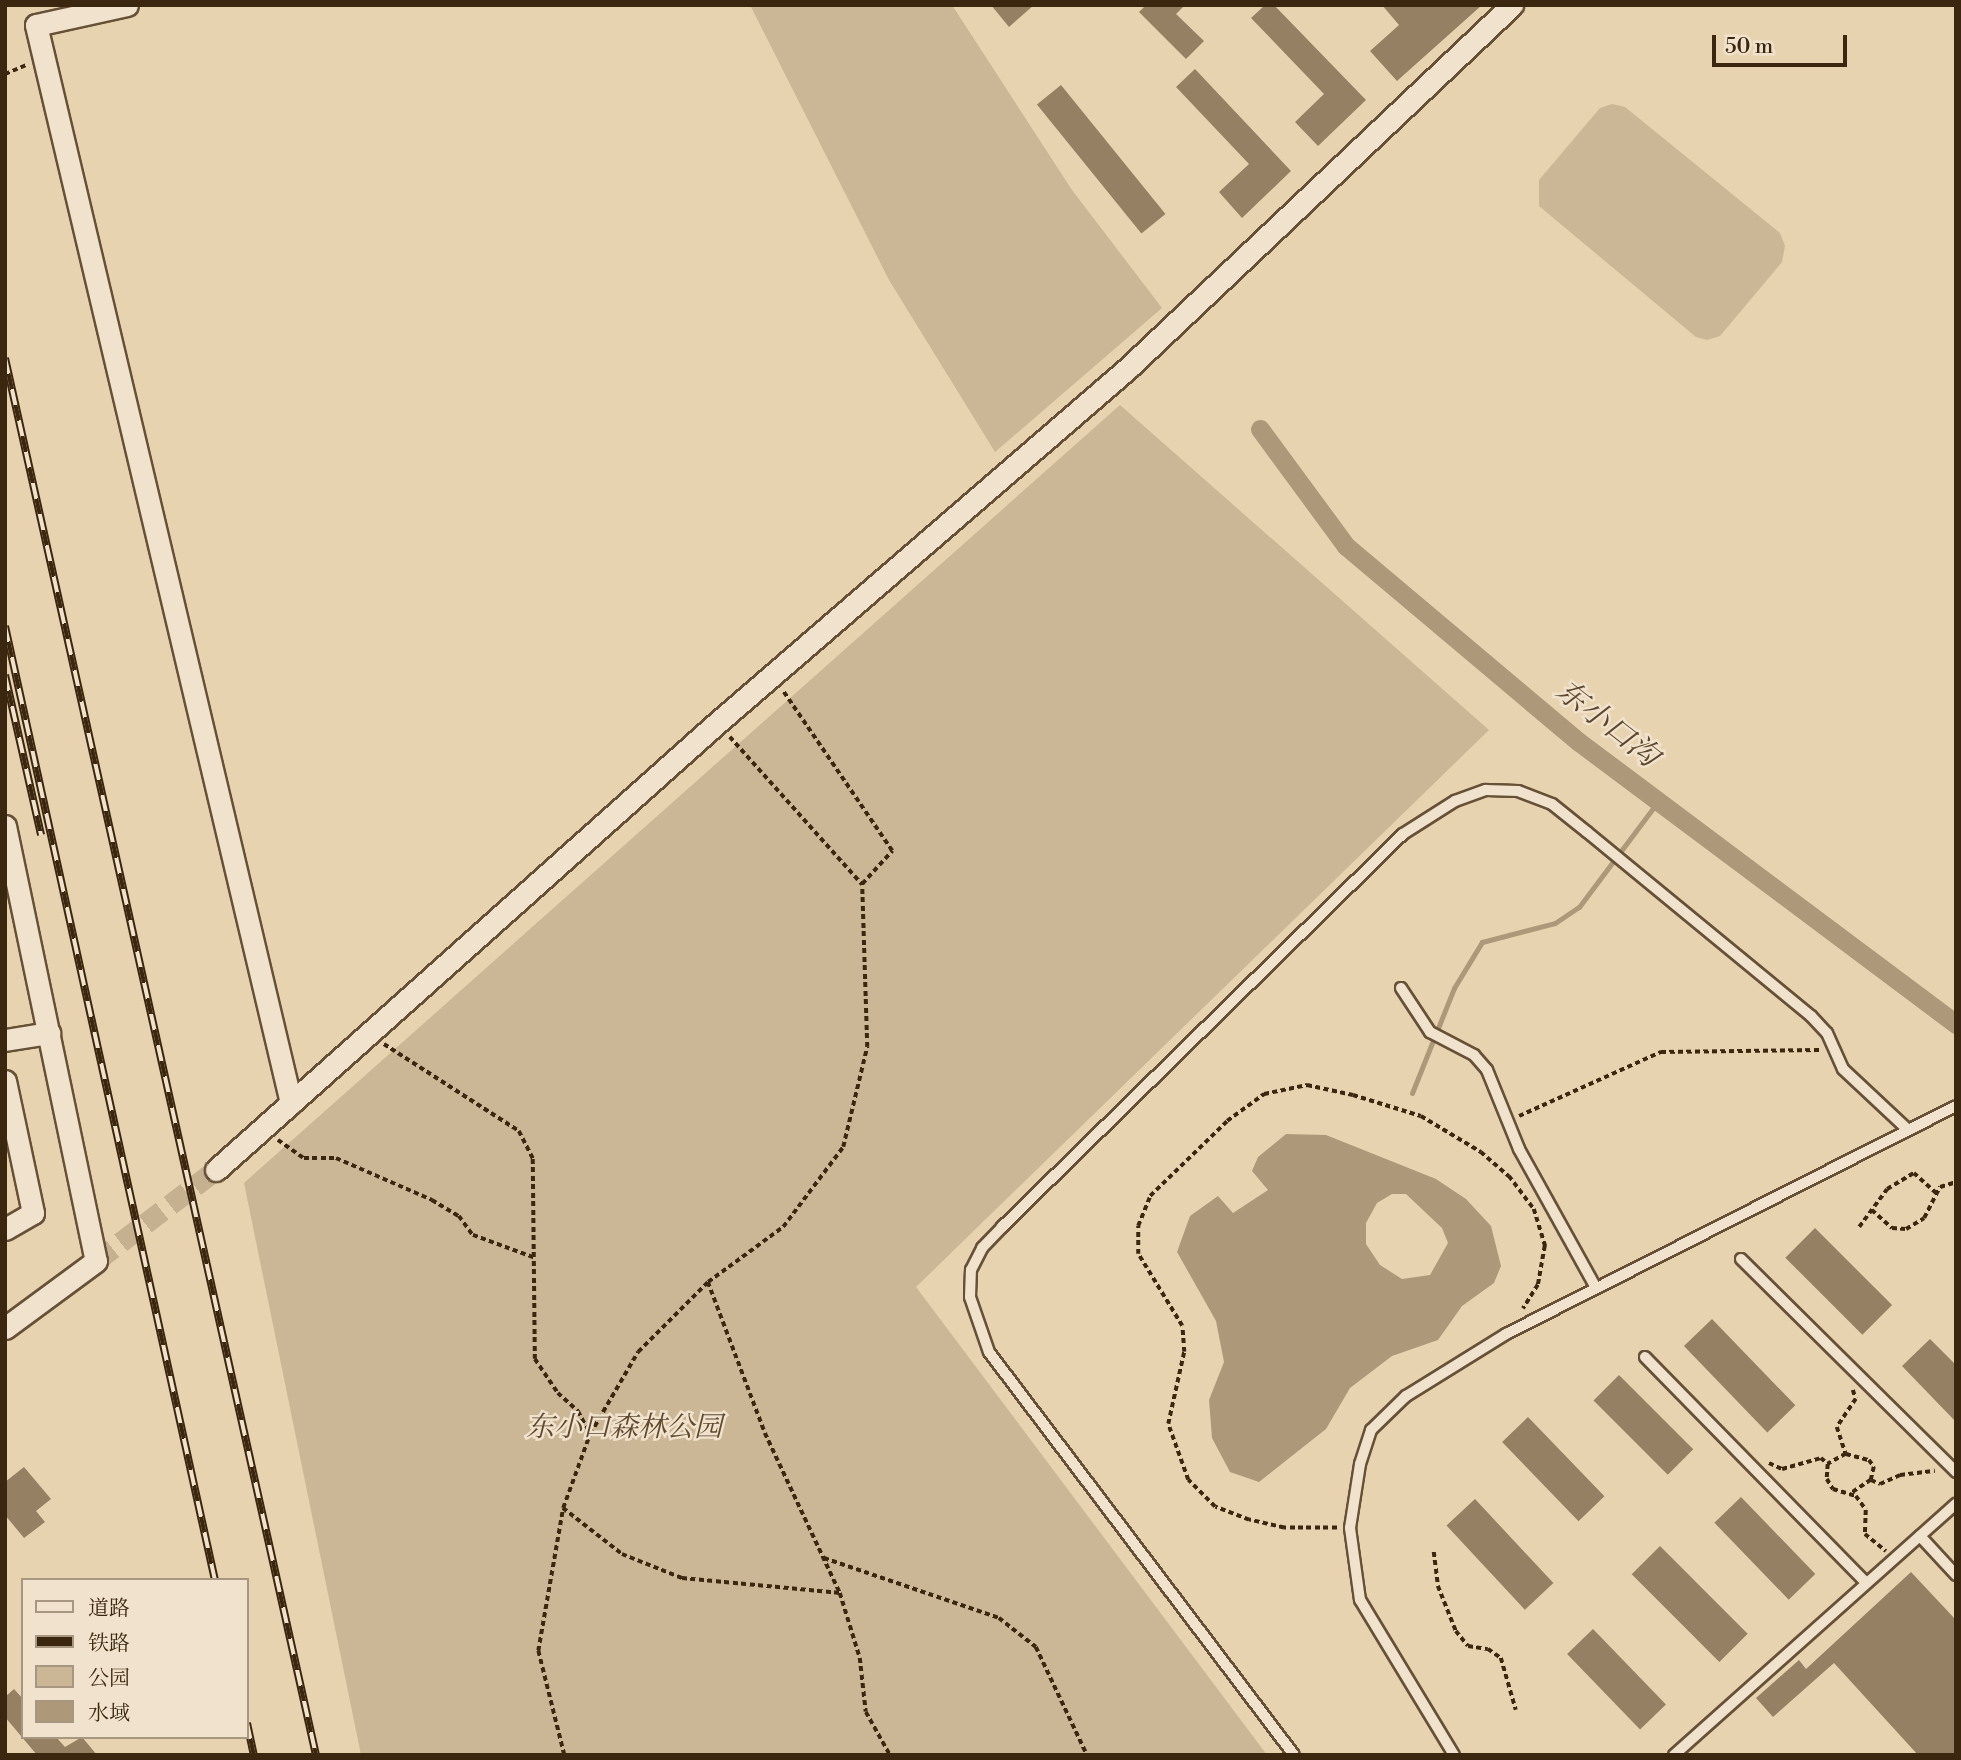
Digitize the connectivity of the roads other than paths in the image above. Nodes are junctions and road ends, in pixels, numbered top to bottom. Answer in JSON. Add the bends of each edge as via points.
{"nodes":[{"id":1,"x":127,"y":5,"type":"edge"},
{"id":2,"x":1512,"y":5,"type":"edge"},
{"id":3,"x":5,"y":826,"type":"edge"},
{"id":4,"x":1401,"y":988,"type":"dead end"},
{"id":5,"x":49,"y":1033,"type":"junction"},
{"id":6,"x":5,"y":1040,"type":"edge"},
{"id":7,"x":5,"y":1081,"type":"edge"},
{"id":8,"x":291,"y":1103,"type":"junction"},
{"id":9,"x":1956,"y":1106,"type":"edge"},
{"id":10,"x":1906,"y":1128,"type":"junction"},
{"id":11,"x":216,"y":1170,"type":"tunnel mouth"},
{"id":12,"x":5,"y":1229,"type":"edge"},
{"id":13,"x":1741,"y":1259,"type":"dead end"},
{"id":14,"x":1596,"y":1288,"type":"junction"},
{"id":15,"x":5,"y":1328,"type":"edge"},
{"id":16,"x":1645,"y":1357,"type":"dead end"},
{"id":17,"x":1953,"y":1470,"type":"edge"},
{"id":18,"x":1956,"y":1504,"type":"edge"},
{"id":19,"x":1920,"y":1536,"type":"junction"},
{"id":20,"x":1956,"y":1575,"type":"edge"},
{"id":21,"x":1866,"y":1583,"type":"junction"},
{"id":22,"x":1294,"y":1755,"type":"edge"},
{"id":23,"x":1454,"y":1755,"type":"edge"},
{"id":24,"x":1674,"y":1755,"type":"edge"}],
"edges":[{"from":1,"to":8,"type":"street","via":[[36,25]]},
{"from":2,"to":8,"type":"street","via":[[1127,369],[717,723]]},
{"from":3,"to":5,"type":"street"},
{"from":4,"to":14,"type":"lane","via":[[1430,1032],[1474,1055],[1487,1070],[1519,1149]]},
{"from":5,"to":6,"type":"street"},
{"from":5,"to":15,"type":"street","via":[[96,1261]]},
{"from":7,"to":12,"type":"street","via":[[33,1213]]},
{"from":8,"to":11,"type":"street"},
{"from":9,"to":10,"type":"lane"},
{"from":10,"to":14,"type":"lane"},
{"from":10,"to":22,"type":"lane","via":[[1843,1069],[1827,1033],[1811,1016],[1552,804],[1518,791],[1486,790],[1430,814],[1403,834],[1012,1217],[982,1248],[971,1270],[970,1297],[989,1352]]},
{"from":13,"to":17,"type":"lane"},
{"from":14,"to":23,"type":"lane","via":[[1506,1334],[1406,1396],[1371,1430],[1360,1464],[1350,1528],[1360,1600]]},
{"from":16,"to":21,"type":"lane"},
{"from":18,"to":19,"type":"lane"},
{"from":19,"to":20,"type":"lane"},
{"from":19,"to":21,"type":"lane"},
{"from":21,"to":24,"type":"lane"}]}
